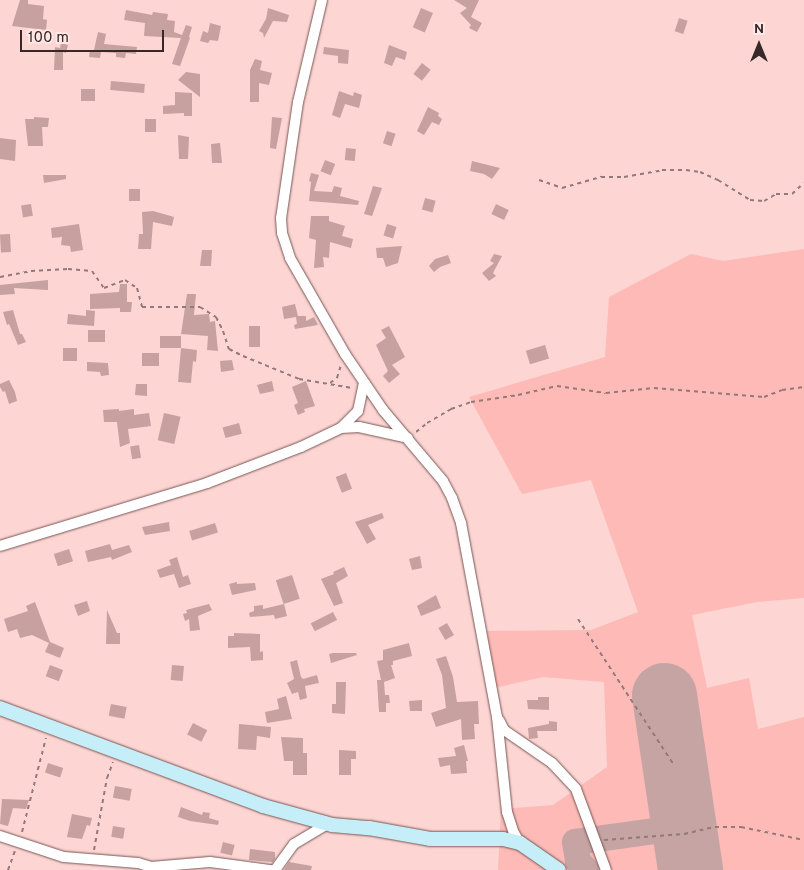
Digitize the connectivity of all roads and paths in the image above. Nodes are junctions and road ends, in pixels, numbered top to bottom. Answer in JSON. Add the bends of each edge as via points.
{"nodes":[{"id":1,"x":322,"y":0,"type":"edge"},
{"id":2,"x":538,"y":180,"type":"dead end"},
{"id":3,"x":804,"y":183,"type":"edge"},
{"id":4,"x":0,"y":277,"type":"edge"},
{"id":5,"x":345,"y":354,"type":"junction"},
{"id":6,"x":330,"y":383,"type":"junction"},
{"id":7,"x":363,"y":387,"type":"junction"},
{"id":8,"x":804,"y":387,"type":"edge"},
{"id":9,"x":341,"y":428,"type":"junction"},
{"id":10,"x":408,"y":438,"type":"junction"},
{"id":11,"x":0,"y":546,"type":"edge"},
{"id":12,"x":578,"y":619,"type":"dead end"},
{"id":13,"x":0,"y":708,"type":"edge"},
{"id":14,"x":497,"y":717,"type":"junction"},
{"id":15,"x":49,"y":726,"type":"junction"},
{"id":16,"x":117,"y":752,"type":"junction"},
{"id":17,"x":674,"y":765,"type":"dead end"},
{"id":18,"x":328,"y":824,"type":"junction"},
{"id":19,"x":0,"y":836,"type":"edge"},
{"id":20,"x":804,"y":840,"type":"edge"},
{"id":21,"x":594,"y":841,"type":"junction"},
{"id":22,"x":19,"y":842,"type":"junction"},
{"id":23,"x":520,"y":843,"type":"junction"},
{"id":24,"x":93,"y":860,"type":"junction"},
{"id":25,"x":8,"y":870,"type":"edge"},
{"id":26,"x":271,"y":870,"type":"edge"},
{"id":27,"x":275,"y":870,"type":"edge"},
{"id":28,"x":559,"y":870,"type":"edge"},
{"id":29,"x":606,"y":870,"type":"edge"}],
"edges":[{"from":1,"to":5,"type":"street","via":[[298,102],[281,218],[290,258]]},
{"from":2,"to":3,"type":"path","via":[[562,188],[601,177],[686,170],[718,180],[750,200],[764,201],[776,194],[792,194]]},
{"from":4,"to":6,"type":"path","via":[[68,269],[92,271],[104,288],[125,280],[137,288],[142,306],[200,308],[216,317],[229,349],[278,372],[299,379]]},
{"from":5,"to":6,"type":"path","via":[[339,374]]},
{"from":5,"to":7,"type":"street"},
{"from":6,"to":7,"type":"path"},
{"from":7,"to":9,"type":"street","via":[[358,411]]},
{"from":7,"to":10,"type":"street"},
{"from":8,"to":10,"type":"path","via":[[764,397],[654,388],[606,394],[557,386],[471,402],[427,423]]},
{"from":9,"to":10,"type":"street","via":[[359,427]]},
{"from":9,"to":11,"type":"street","via":[[207,484]]},
{"from":10,"to":14,"type":"street","via":[[443,481],[461,523]]},
{"from":12,"to":17,"type":"path"},
{"from":13,"to":15,"type":"main road"},
{"from":14,"to":21,"type":"street","via":[[504,730],[552,763],[576,789]]},
{"from":14,"to":23,"type":"street","via":[[507,812]]},
{"from":15,"to":16,"type":"main road"},
{"from":15,"to":22,"type":"path"},
{"from":16,"to":18,"type":"main road","via":[[263,806]]},
{"from":16,"to":24,"type":"path","via":[[107,778]]},
{"from":18,"to":23,"type":"main road","via":[[430,839],[503,839]]},
{"from":18,"to":27,"type":"street","via":[[294,844]]},
{"from":19,"to":22,"type":"street"},
{"from":20,"to":21,"type":"path","via":[[741,827],[715,827],[684,834]]},
{"from":21,"to":29,"type":"street"},
{"from":22,"to":24,"type":"street","via":[[64,857]]},
{"from":22,"to":25,"type":"path"},
{"from":23,"to":28,"type":"main road"},
{"from":24,"to":26,"type":"street","via":[[152,867],[210,862]]}]}
